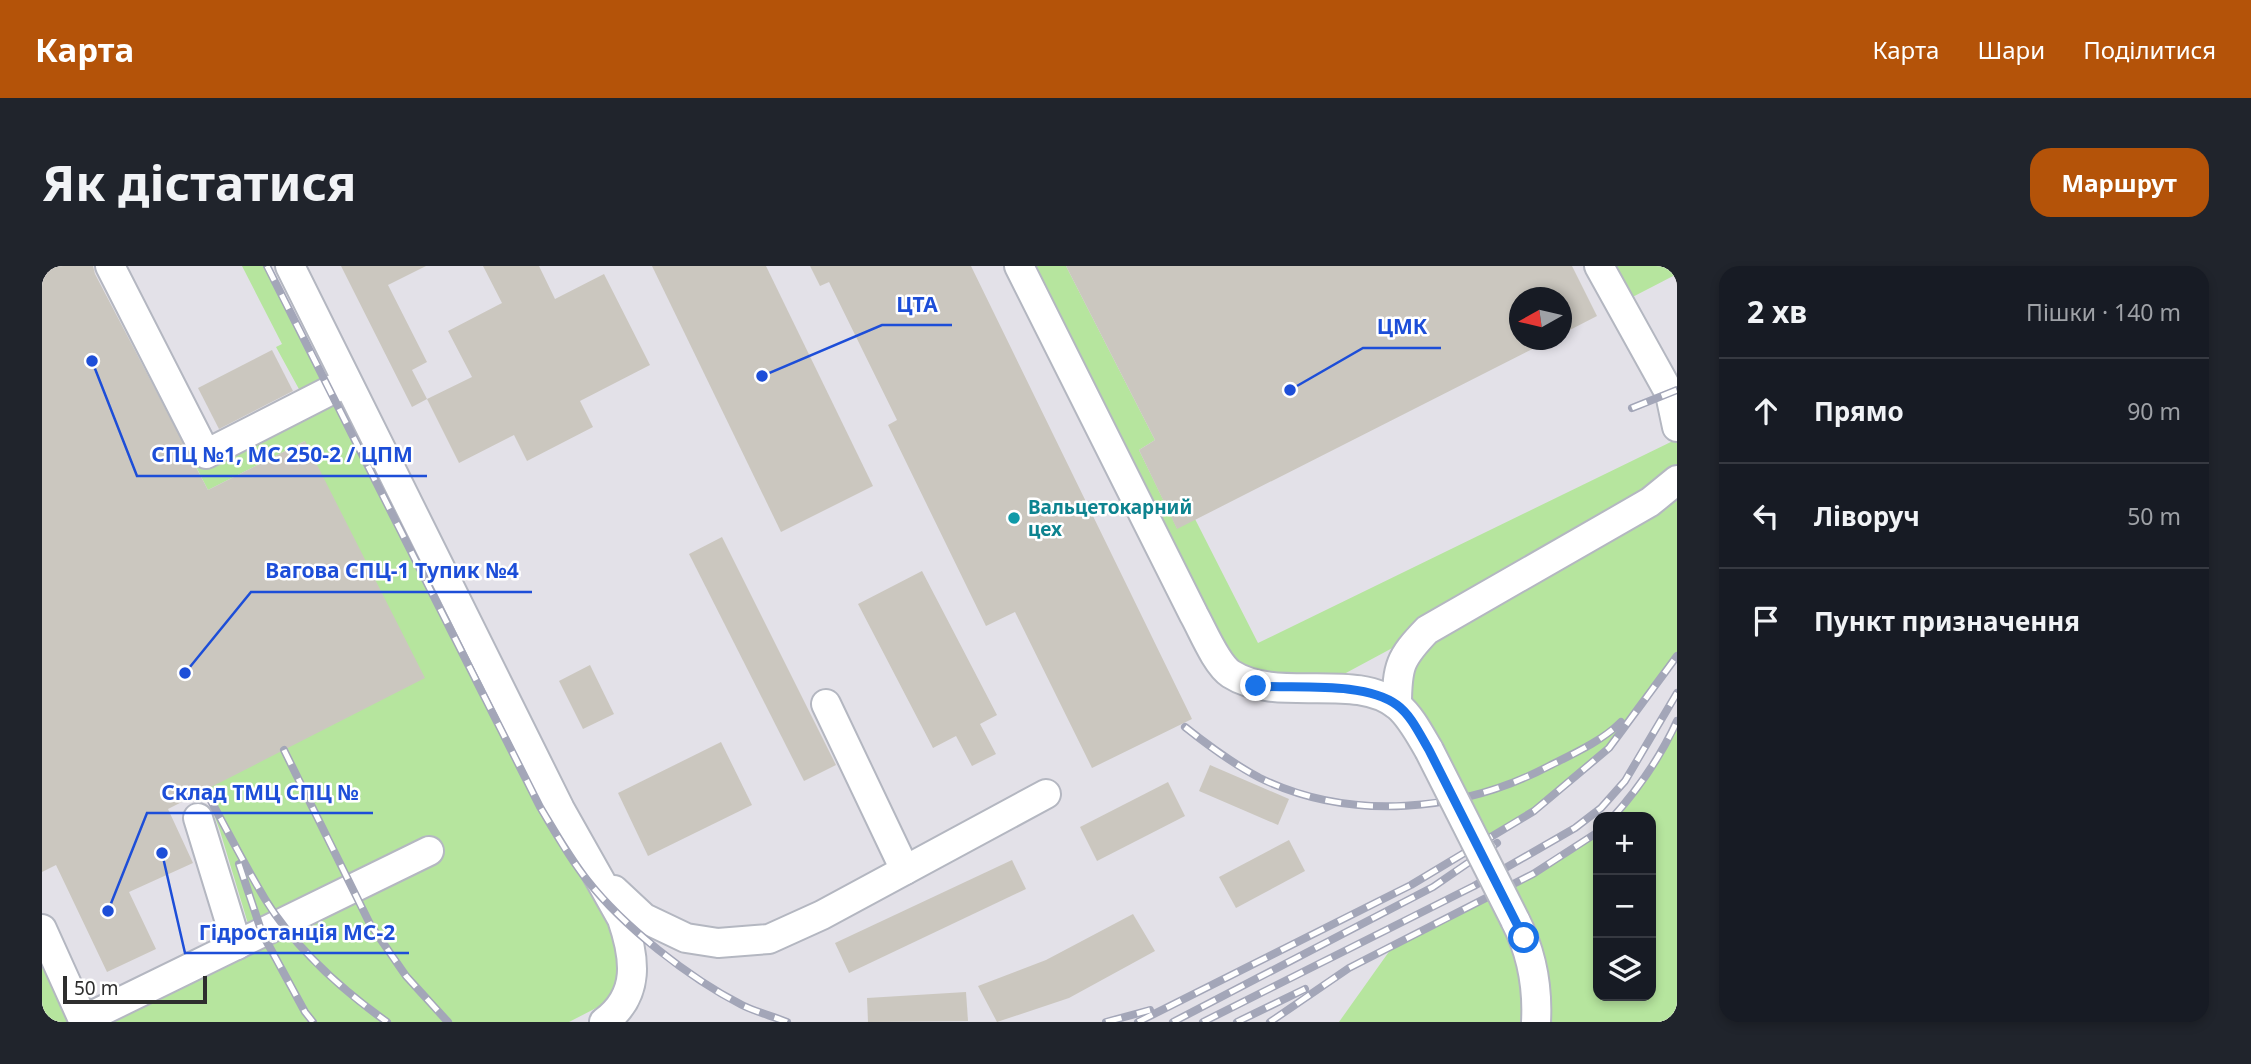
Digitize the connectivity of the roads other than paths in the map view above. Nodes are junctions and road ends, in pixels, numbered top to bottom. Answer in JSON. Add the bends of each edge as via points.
{"nodes":[{"id":1,"x":110,"y":266,"type":"edge"},
{"id":2,"x":290,"y":266,"type":"edge"},
{"id":3,"x":1018,"y":266,"type":"edge"},
{"id":4,"x":1599,"y":266,"type":"edge"},
{"id":5,"x":347,"y":382,"type":"junction"},
{"id":6,"x":1677,"y":427,"type":"edge"},
{"id":7,"x":1677,"y":480,"type":"edge"},
{"id":8,"x":825,"y":704,"type":"dead end"},
{"id":9,"x":1397,"y":705,"type":"junction"},
{"id":10,"x":1046,"y":794,"type":"dead end"},
{"id":11,"x":198,"y":818,"type":"dead end"},
{"id":12,"x":429,"y":851,"type":"dead end"},
{"id":13,"x":905,"y":870,"type":"junction"},
{"id":14,"x":599,"y":876,"type":"junction"},
{"id":15,"x":42,"y":929,"type":"edge"},
{"id":16,"x":237,"y":945,"type":"junction"},
{"id":17,"x":83,"y":1021,"type":"edge"},
{"id":18,"x":604,"y":1022,"type":"edge"},
{"id":19,"x":1536,"y":1022,"type":"edge"}],
"edges":[{"from":1,"to":5,"type":"lane","via":[[206,454]]},
{"from":2,"to":5,"type":"lane"},
{"from":3,"to":9,"type":"lane","via":[[1194,615],[1229,673],[1256,686],[1350,690]]},
{"from":4,"to":6,"type":"lane","via":[[1670,394]]},
{"from":5,"to":14,"type":"lane","via":[[560,809]]},
{"from":7,"to":9,"type":"lane","via":[[1650,502],[1427,630],[1410,648],[1397,674]]},
{"from":8,"to":13,"type":"lane"},
{"from":9,"to":19,"type":"lane","bridge":true,"via":[[1429,750],[1524,938],[1534,970]]},
{"from":10,"to":13,"type":"lane"},
{"from":11,"to":16,"type":"lane"},
{"from":12,"to":16,"type":"lane"},
{"from":13,"to":14,"type":"lane","via":[[769,939],[718,943],[686,938],[644,918]]},
{"from":14,"to":18,"type":"lane","via":[[622,919],[632,961],[628,997]]},
{"from":15,"to":17,"type":"lane"},
{"from":16,"to":17,"type":"lane"}]}
